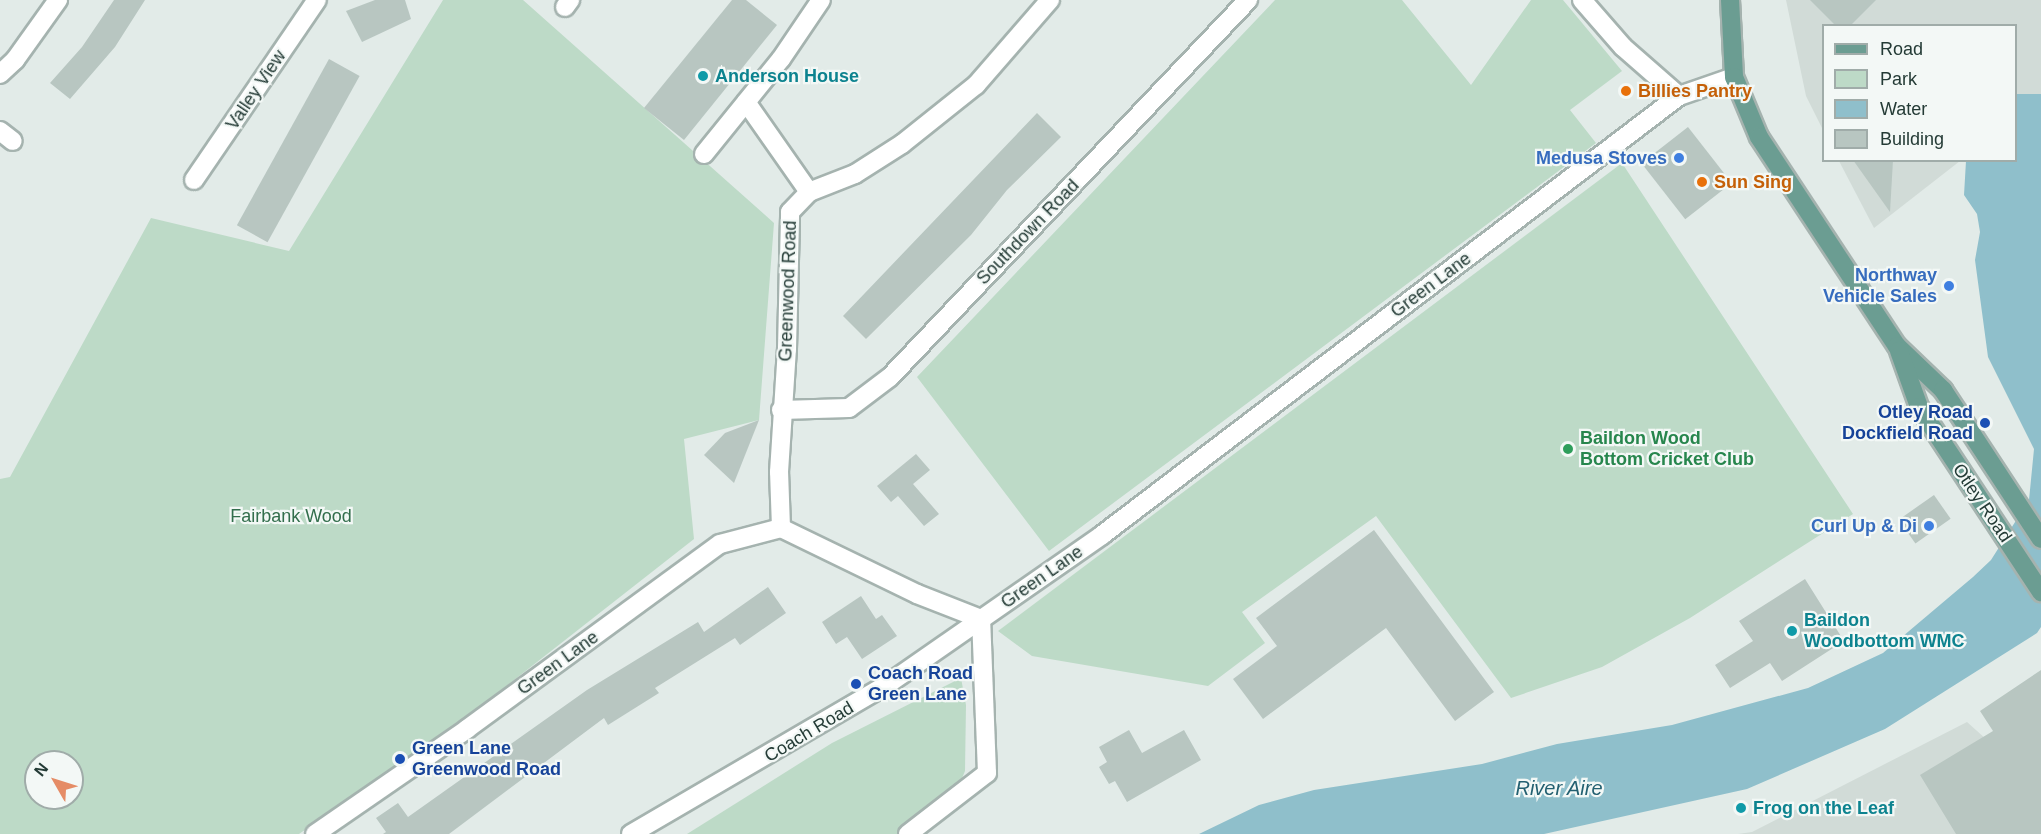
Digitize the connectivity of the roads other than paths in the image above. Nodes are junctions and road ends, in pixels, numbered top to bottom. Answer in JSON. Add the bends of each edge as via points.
{"nodes":[{"id":1,"x":58,"y":0,"type":"edge"},
{"id":2,"x":317,"y":0,"type":"edge"},
{"id":3,"x":821,"y":0,"type":"edge"},
{"id":4,"x":1050,"y":0,"type":"edge"},
{"id":5,"x":1248,"y":0,"type":"edge"},
{"id":6,"x":1582,"y":0,"type":"edge"},
{"id":7,"x":1730,"y":0,"type":"edge"},
{"id":8,"x":0,"y":74,"type":"edge"},
{"id":9,"x":1734,"y":77,"type":"junction"},
{"id":10,"x":1679,"y":96,"type":"junction"},
{"id":11,"x":746,"y":102,"type":"junction"},
{"id":12,"x":704,"y":154,"type":"dead end"},
{"id":13,"x":194,"y":180,"type":"dead end"},
{"id":14,"x":808,"y":192,"type":"junction"},
{"id":15,"x":1897,"y":346,"type":"junction"},
{"id":16,"x":781,"y":410,"type":"junction"},
{"id":17,"x":781,"y":528,"type":"junction"},
{"id":18,"x":2041,"y":539,"type":"edge"},
{"id":19,"x":2041,"y":592,"type":"edge"},
{"id":20,"x":981,"y":619,"type":"junction"},
{"id":21,"x":315,"y":834,"type":"edge"},
{"id":22,"x":631,"y":834,"type":"edge"},
{"id":23,"x":908,"y":834,"type":"edge"}],
"edges":[{"from":1,"to":8,"type":"street","via":[[15,60]]},
{"from":2,"to":13,"type":"street","name":"Valley View"},
{"from":3,"to":11,"type":"street"},
{"from":4,"to":14,"type":"street","via":[[976,85],[855,174]]},
{"from":5,"to":16,"type":"street","name":"Southdown Road","via":[[890,377],[849,408]]},
{"from":6,"to":10,"type":"street","via":[[1623,47]]},
{"from":7,"to":9,"type":"main road","name":"Otley Road"},
{"from":9,"to":10,"type":"street","name":"Green Lane"},
{"from":9,"to":15,"type":"main road","name":"Otley Road","via":[[1747,115],[1775,164]]},
{"from":10,"to":20,"type":"street","name":"Green Lane","via":[[1159,493]]},
{"from":11,"to":12,"type":"street"},
{"from":11,"to":14,"type":"street"},
{"from":14,"to":16,"type":"street","name":"Greenwood Road","via":[[790,212],[787,349]]},
{"from":15,"to":18,"type":"main road","name":"Otley Road","via":[[1942,390]]},
{"from":15,"to":19,"type":"main road","name":"Otley Road","via":[[1919,407]]},
{"from":16,"to":17,"type":"street","name":"Greenwood Road"},
{"from":17,"to":20,"type":"street","name":"Green Lane","via":[[918,594]]},
{"from":17,"to":21,"type":"street","name":"Green Lane","via":[[720,544],[467,729]]},
{"from":20,"to":22,"type":"street","name":"Coach Road","via":[[826,723]]},
{"from":20,"to":23,"type":"street","via":[[987,773]]}]}
